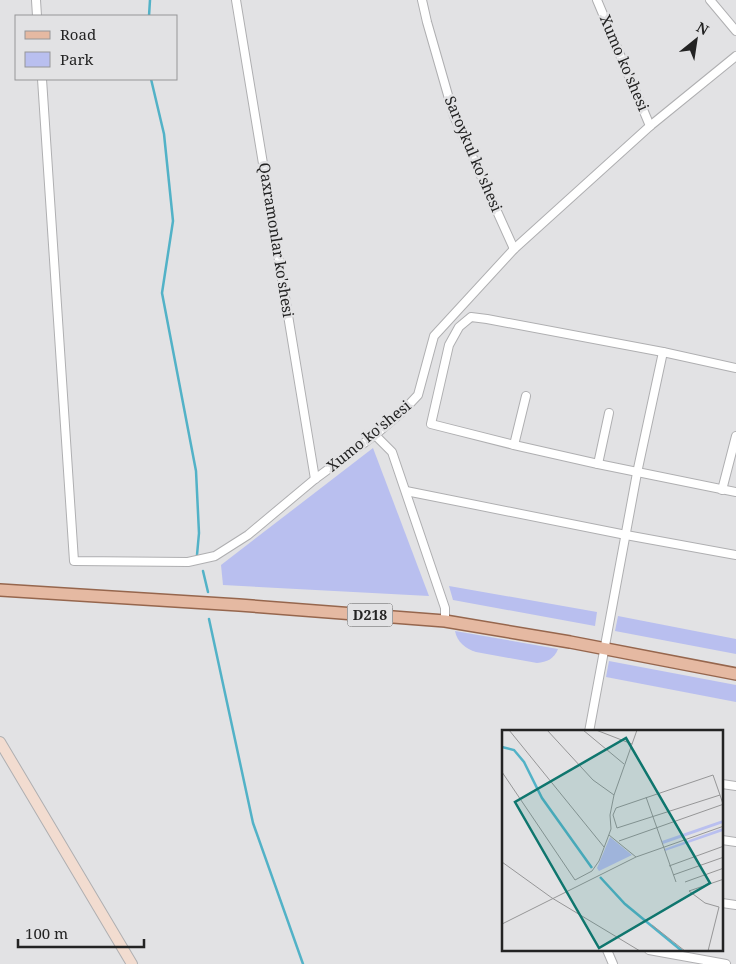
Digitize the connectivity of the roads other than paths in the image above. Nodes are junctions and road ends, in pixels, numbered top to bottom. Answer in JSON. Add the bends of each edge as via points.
{"nodes":[{"id":1,"x":36,"y":0,"type":"edge"},
{"id":2,"x":236,"y":0,"type":"edge"},
{"id":3,"x":422,"y":0,"type":"edge"},
{"id":4,"x":597,"y":0,"type":"edge"},
{"id":5,"x":710,"y":0,"type":"edge"},
{"id":6,"x":37,"y":15,"type":"edge"},
{"id":7,"x":736,"y":31,"type":"edge"},
{"id":8,"x":736,"y":56,"type":"edge"},
{"id":9,"x":42,"y":80,"type":"edge"},
{"id":10,"x":650,"y":126,"type":"junction"},
{"id":11,"x":514,"y":249,"type":"junction"},
{"id":12,"x":663,"y":352,"type":"junction"},
{"id":13,"x":736,"y":368,"type":"edge"},
{"id":14,"x":526,"y":396,"type":"dead end"},
{"id":15,"x":609,"y":413,"type":"dead end"},
{"id":16,"x":375,"y":435,"type":"junction"},
{"id":17,"x":736,"y":436,"type":"edge"},
{"id":18,"x":514,"y":445,"type":"junction"},
{"id":19,"x":598,"y":464,"type":"junction"},
{"id":20,"x":637,"y":472,"type":"junction"},
{"id":21,"x":315,"y":479,"type":"junction"},
{"id":22,"x":722,"y":490,"type":"junction"},
{"id":23,"x":406,"y":491,"type":"junction"},
{"id":24,"x":736,"y":492,"type":"edge"},
{"id":25,"x":626,"y":535,"type":"junction"},
{"id":26,"x":736,"y":555,"type":"edge"},
{"id":27,"x":0,"y":590,"type":"edge"},
{"id":28,"x":445,"y":621,"type":"junction"},
{"id":29,"x":604,"y":649,"type":"junction"},
{"id":30,"x":736,"y":674,"type":"edge"},
{"id":31,"x":589,"y":730,"type":"edge"},
{"id":32,"x":0,"y":742,"type":"edge"},
{"id":33,"x":608,"y":952,"type":"edge"},
{"id":34,"x":660,"y":952,"type":"edge"},
{"id":35,"x":132,"y":964,"type":"edge"},
{"id":36,"x":614,"y":964,"type":"edge"},
{"id":37,"x":726,"y":964,"type":"edge"}],
"edges":[{"from":1,"to":6,"type":"street"},
{"from":2,"to":21,"type":"street","name":"Qaxramonlar ko'shesi"},
{"from":3,"to":11,"type":"street","name":"Saroykul ko'shesi","via":[[454,116]]},
{"from":4,"to":10,"type":"street","name":"Xumo ko'shesi"},
{"from":5,"to":7,"type":"street"},
{"from":8,"to":10,"type":"street","name":"Xumo ko'shesi"},
{"from":9,"to":21,"type":"street","name":"Xumo ko'shesi","via":[[74,562],[188,562],[214,556],[248,535]]},
{"from":10,"to":11,"type":"street","name":"Xumo ko'shesi"},
{"from":11,"to":16,"type":"street","name":"Xumo ko'shesi","via":[[434,336],[418,395]]},
{"from":12,"to":13,"type":"street"},
{"from":12,"to":18,"type":"street","via":[[472,317],[460,327],[449,346],[431,424]]},
{"from":12,"to":20,"type":"street"},
{"from":14,"to":18,"type":"street"},
{"from":15,"to":19,"type":"street"},
{"from":16,"to":21,"type":"street","name":"Xumo ko'shesi"},
{"from":16,"to":23,"type":"street","via":[[392,452]]},
{"from":17,"to":22,"type":"street"},
{"from":18,"to":19,"type":"street"},
{"from":19,"to":20,"type":"street"},
{"from":20,"to":22,"type":"street"},
{"from":20,"to":25,"type":"street"},
{"from":22,"to":24,"type":"street"},
{"from":23,"to":25,"type":"street"},
{"from":23,"to":28,"type":"street","via":[[445,608]]},
{"from":25,"to":26,"type":"street"},
{"from":25,"to":29,"type":"street"},
{"from":27,"to":28,"type":"main road","number":"D218"},
{"from":28,"to":29,"type":"main road","number":"D218"},
{"from":29,"to":30,"type":"main road","number":"D218"},
{"from":29,"to":31,"type":"street"},
{"from":32,"to":35,"type":"street"},
{"from":33,"to":36,"type":"street"},
{"from":34,"to":37,"type":"street"}]}
